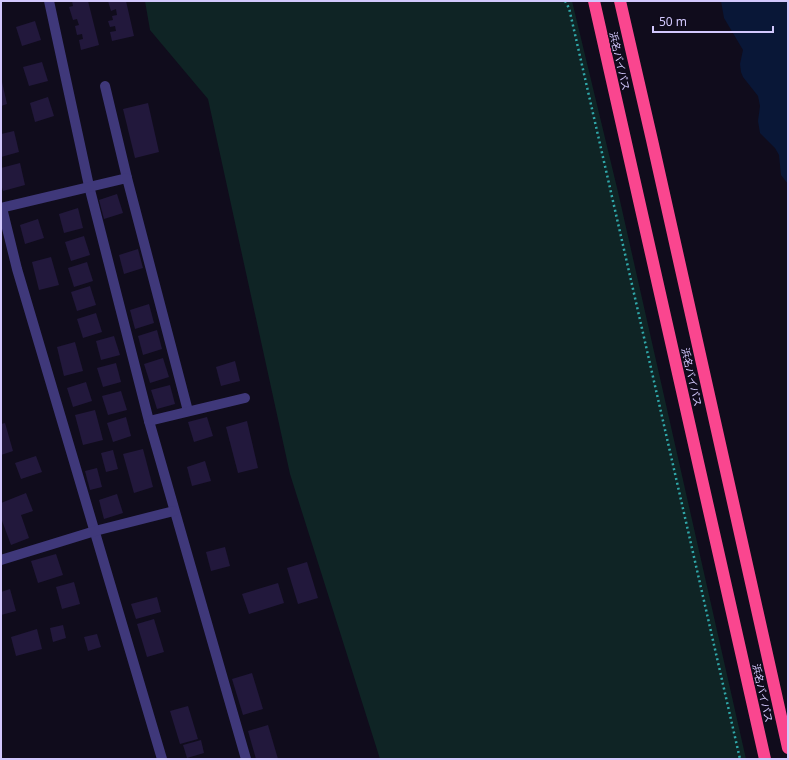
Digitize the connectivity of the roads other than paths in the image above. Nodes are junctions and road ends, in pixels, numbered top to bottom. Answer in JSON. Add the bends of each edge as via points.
{"nodes":[{"id":1,"x":49,"y":1,"type":"edge"},
{"id":2,"x":594,"y":1,"type":"edge"},
{"id":3,"x":620,"y":1,"type":"edge"},
{"id":4,"x":105,"y":86,"type":"dead end"},
{"id":5,"x":126,"y":178,"type":"junction"},
{"id":6,"x":89,"y":186,"type":"junction"},
{"id":7,"x":2,"y":208,"type":"edge"},
{"id":8,"x":245,"y":398,"type":"dead end"},
{"id":9,"x":188,"y":411,"type":"junction"},
{"id":10,"x":149,"y":421,"type":"junction"},
{"id":11,"x":174,"y":511,"type":"junction"},
{"id":12,"x":95,"y":531,"type":"junction"},
{"id":13,"x":1,"y":560,"type":"edge"},
{"id":14,"x":788,"y":748,"type":"edge"},
{"id":15,"x":162,"y":759,"type":"edge"},
{"id":16,"x":246,"y":759,"type":"edge"},
{"id":17,"x":765,"y":759,"type":"edge"}],
"edges":[{"from":1,"to":6,"type":"street"},
{"from":2,"to":17,"type":"highway","name":"浜名バイパス"},
{"from":3,"to":14,"type":"highway","name":"浜名バイパス"},
{"from":4,"to":5,"type":"street"},
{"from":5,"to":6,"type":"street"},
{"from":5,"to":9,"type":"street"},
{"from":6,"to":7,"type":"street"},
{"from":6,"to":10,"type":"street"},
{"from":7,"to":12,"type":"street","via":[[17,269]]},
{"from":8,"to":9,"type":"street"},
{"from":9,"to":10,"type":"street"},
{"from":10,"to":11,"type":"street"},
{"from":11,"to":12,"type":"street"},
{"from":11,"to":16,"type":"street"},
{"from":12,"to":13,"type":"street"},
{"from":12,"to":15,"type":"street"}]}
